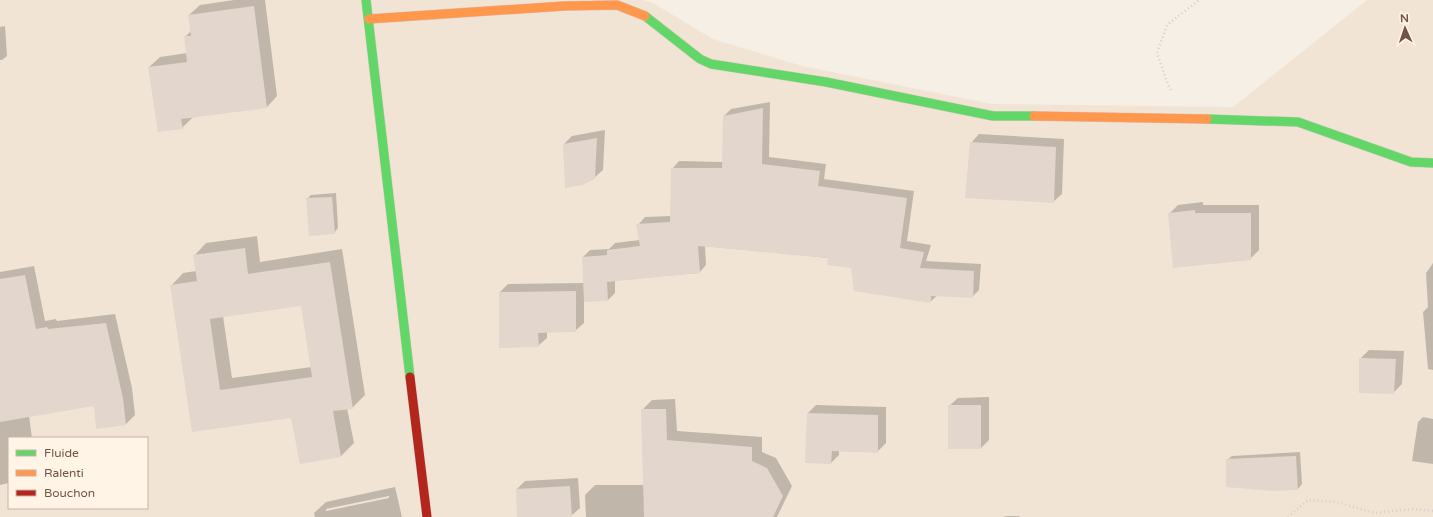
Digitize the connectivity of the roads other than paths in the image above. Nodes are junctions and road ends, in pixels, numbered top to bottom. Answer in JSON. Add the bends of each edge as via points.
{"nodes":[{"id":1,"x":366,"y":0,"type":"edge"},
{"id":2,"x":369,"y":19,"type":"junction"},
{"id":3,"x":1433,"y":163,"type":"edge"},
{"id":4,"x":427,"y":517,"type":"edge"}],
"edges":[{"from":1,"to":2,"type":"street"},
{"from":2,"to":3,"type":"street","via":[[617,5],[643,14],[700,59],[711,64],[826,82],[993,116],[1291,121],[1411,162]]},
{"from":2,"to":4,"type":"street"}]}
